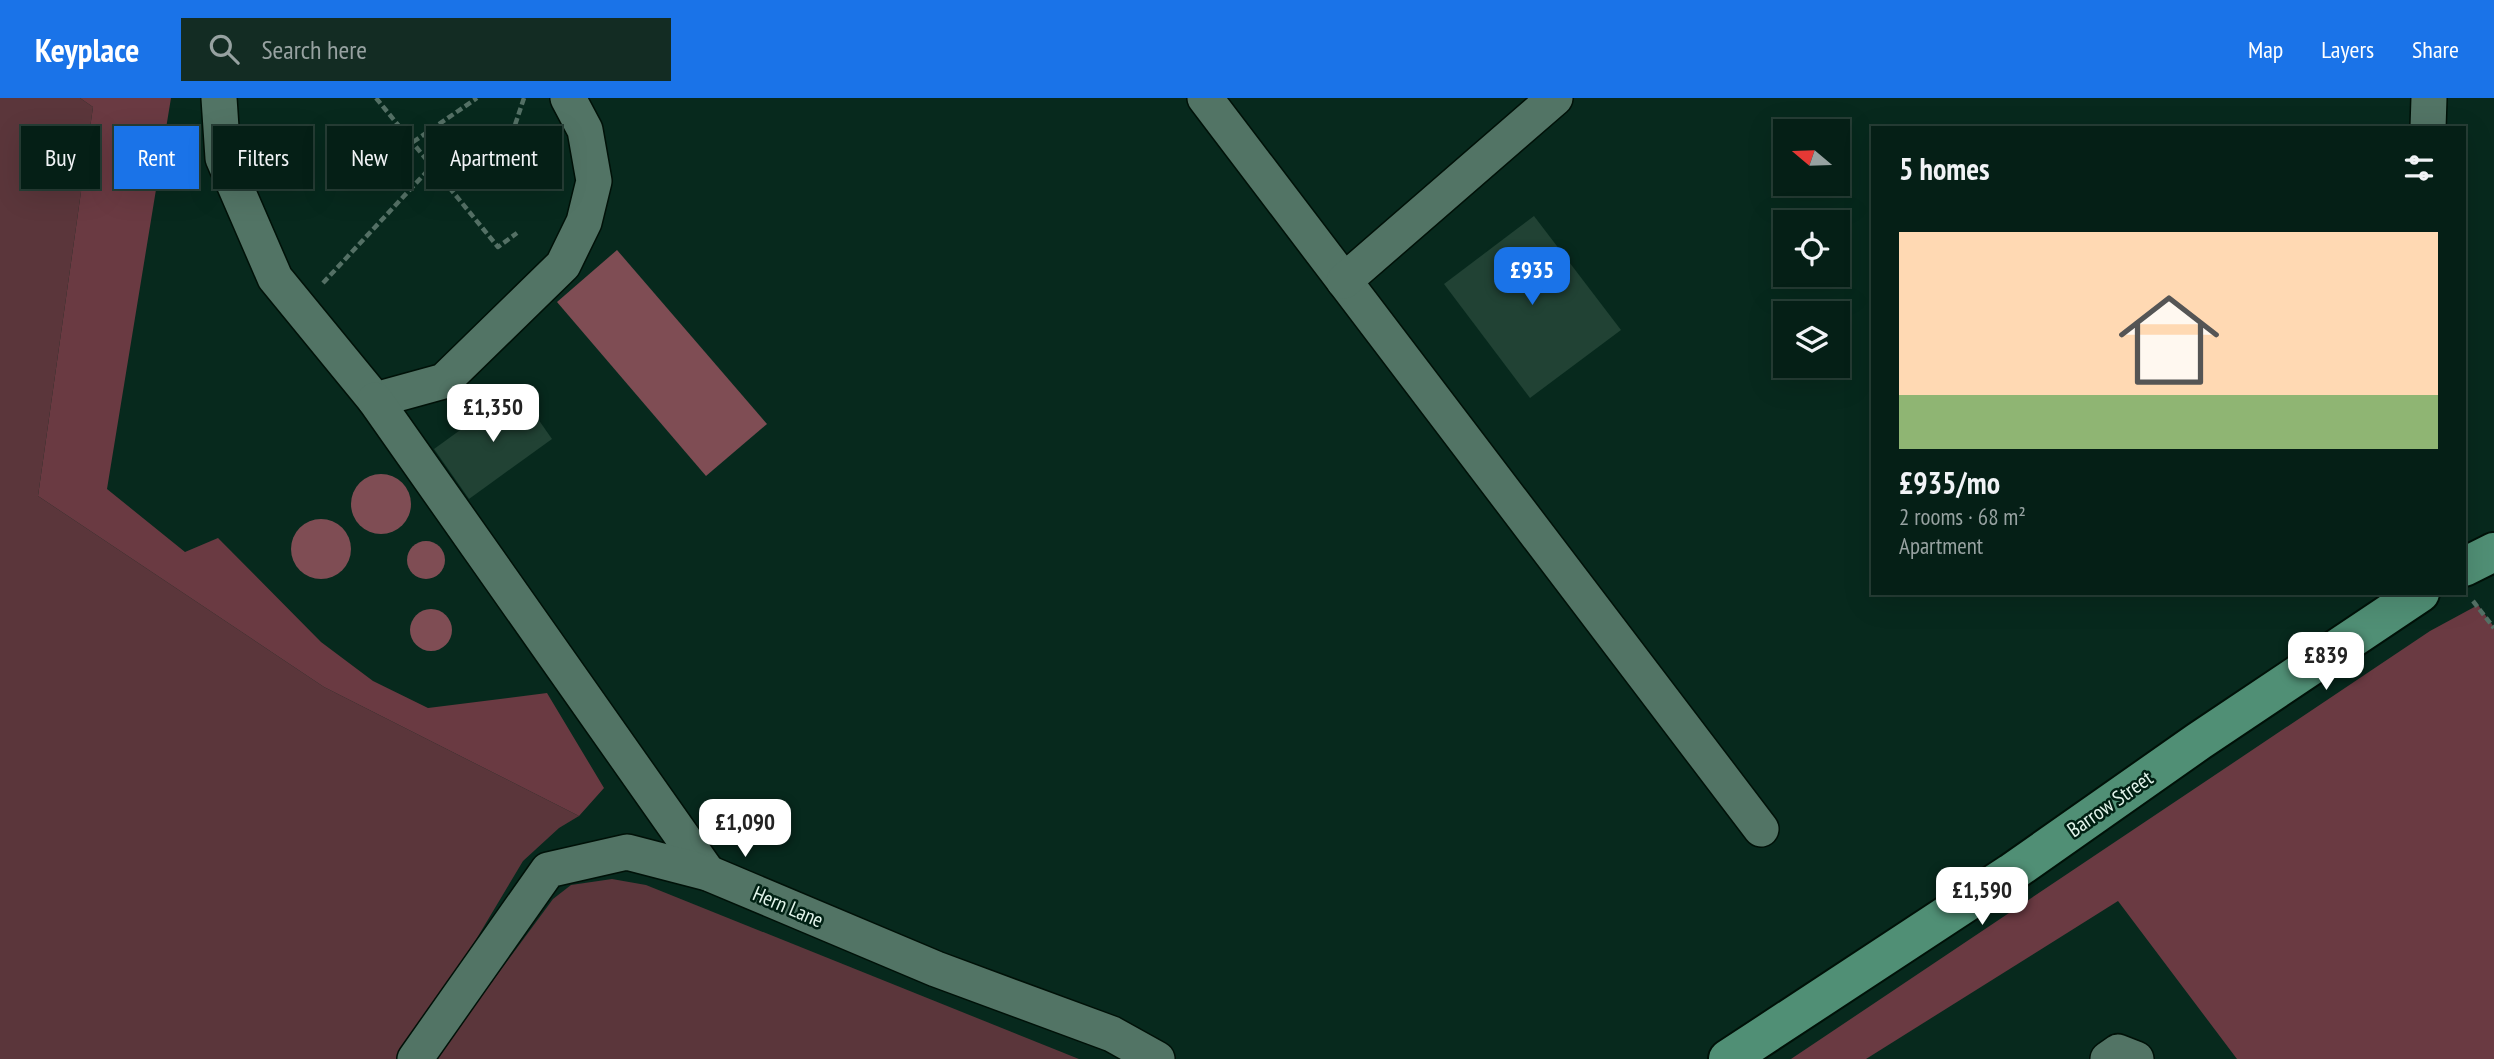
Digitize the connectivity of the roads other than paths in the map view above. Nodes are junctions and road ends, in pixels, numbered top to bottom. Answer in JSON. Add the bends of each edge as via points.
{"nodes":[{"id":1,"x":219,"y":98,"type":"edge"},
{"id":2,"x":568,"y":98,"type":"edge"},
{"id":3,"x":1205,"y":98,"type":"edge"},
{"id":4,"x":1555,"y":98,"type":"edge"},
{"id":5,"x":2429,"y":98,"type":"edge"},
{"id":6,"x":2428,"y":126,"type":"edge"},
{"id":7,"x":1344,"y":281,"type":"junction"},
{"id":8,"x":375,"y":400,"type":"junction"},
{"id":9,"x":2494,"y":552,"type":"edge"},
{"id":10,"x":2468,"y":583,"type":"edge"},
{"id":11,"x":2417,"y":595,"type":"edge"},
{"id":12,"x":1761,"y":829,"type":"dead end"},
{"id":13,"x":708,"y":873,"type":"junction"},
{"id":14,"x":415,"y":1059,"type":"edge"},
{"id":15,"x":1157,"y":1059,"type":"edge"},
{"id":16,"x":1728,"y":1059,"type":"edge"},
{"id":17,"x":2108,"y":1059,"type":"edge"},
{"id":18,"x":2136,"y":1059,"type":"edge"}],
"edges":[{"from":1,"to":8,"type":"street","via":[[223,158],[275,278]]},
{"from":2,"to":8,"type":"street","via":[[585,130],[594,181],[584,222],[563,265],[444,381]]},
{"from":3,"to":7,"type":"street"},
{"from":4,"to":7,"type":"street"},
{"from":5,"to":6,"type":"street"},
{"from":7,"to":12,"type":"street"},
{"from":8,"to":13,"type":"street"},
{"from":9,"to":10,"type":"main road"},
{"from":11,"to":16,"type":"main road","name":"Barrow Street","via":[[2011,873]]},
{"from":13,"to":14,"type":"street","name":"Hern Lane","via":[[627,852],[548,870]]},
{"from":13,"to":15,"type":"street","name":"Hern Lane","via":[[936,969],[1112,1034]]},
{"from":17,"to":18,"type":"street","via":[[2118,1052]]}]}
